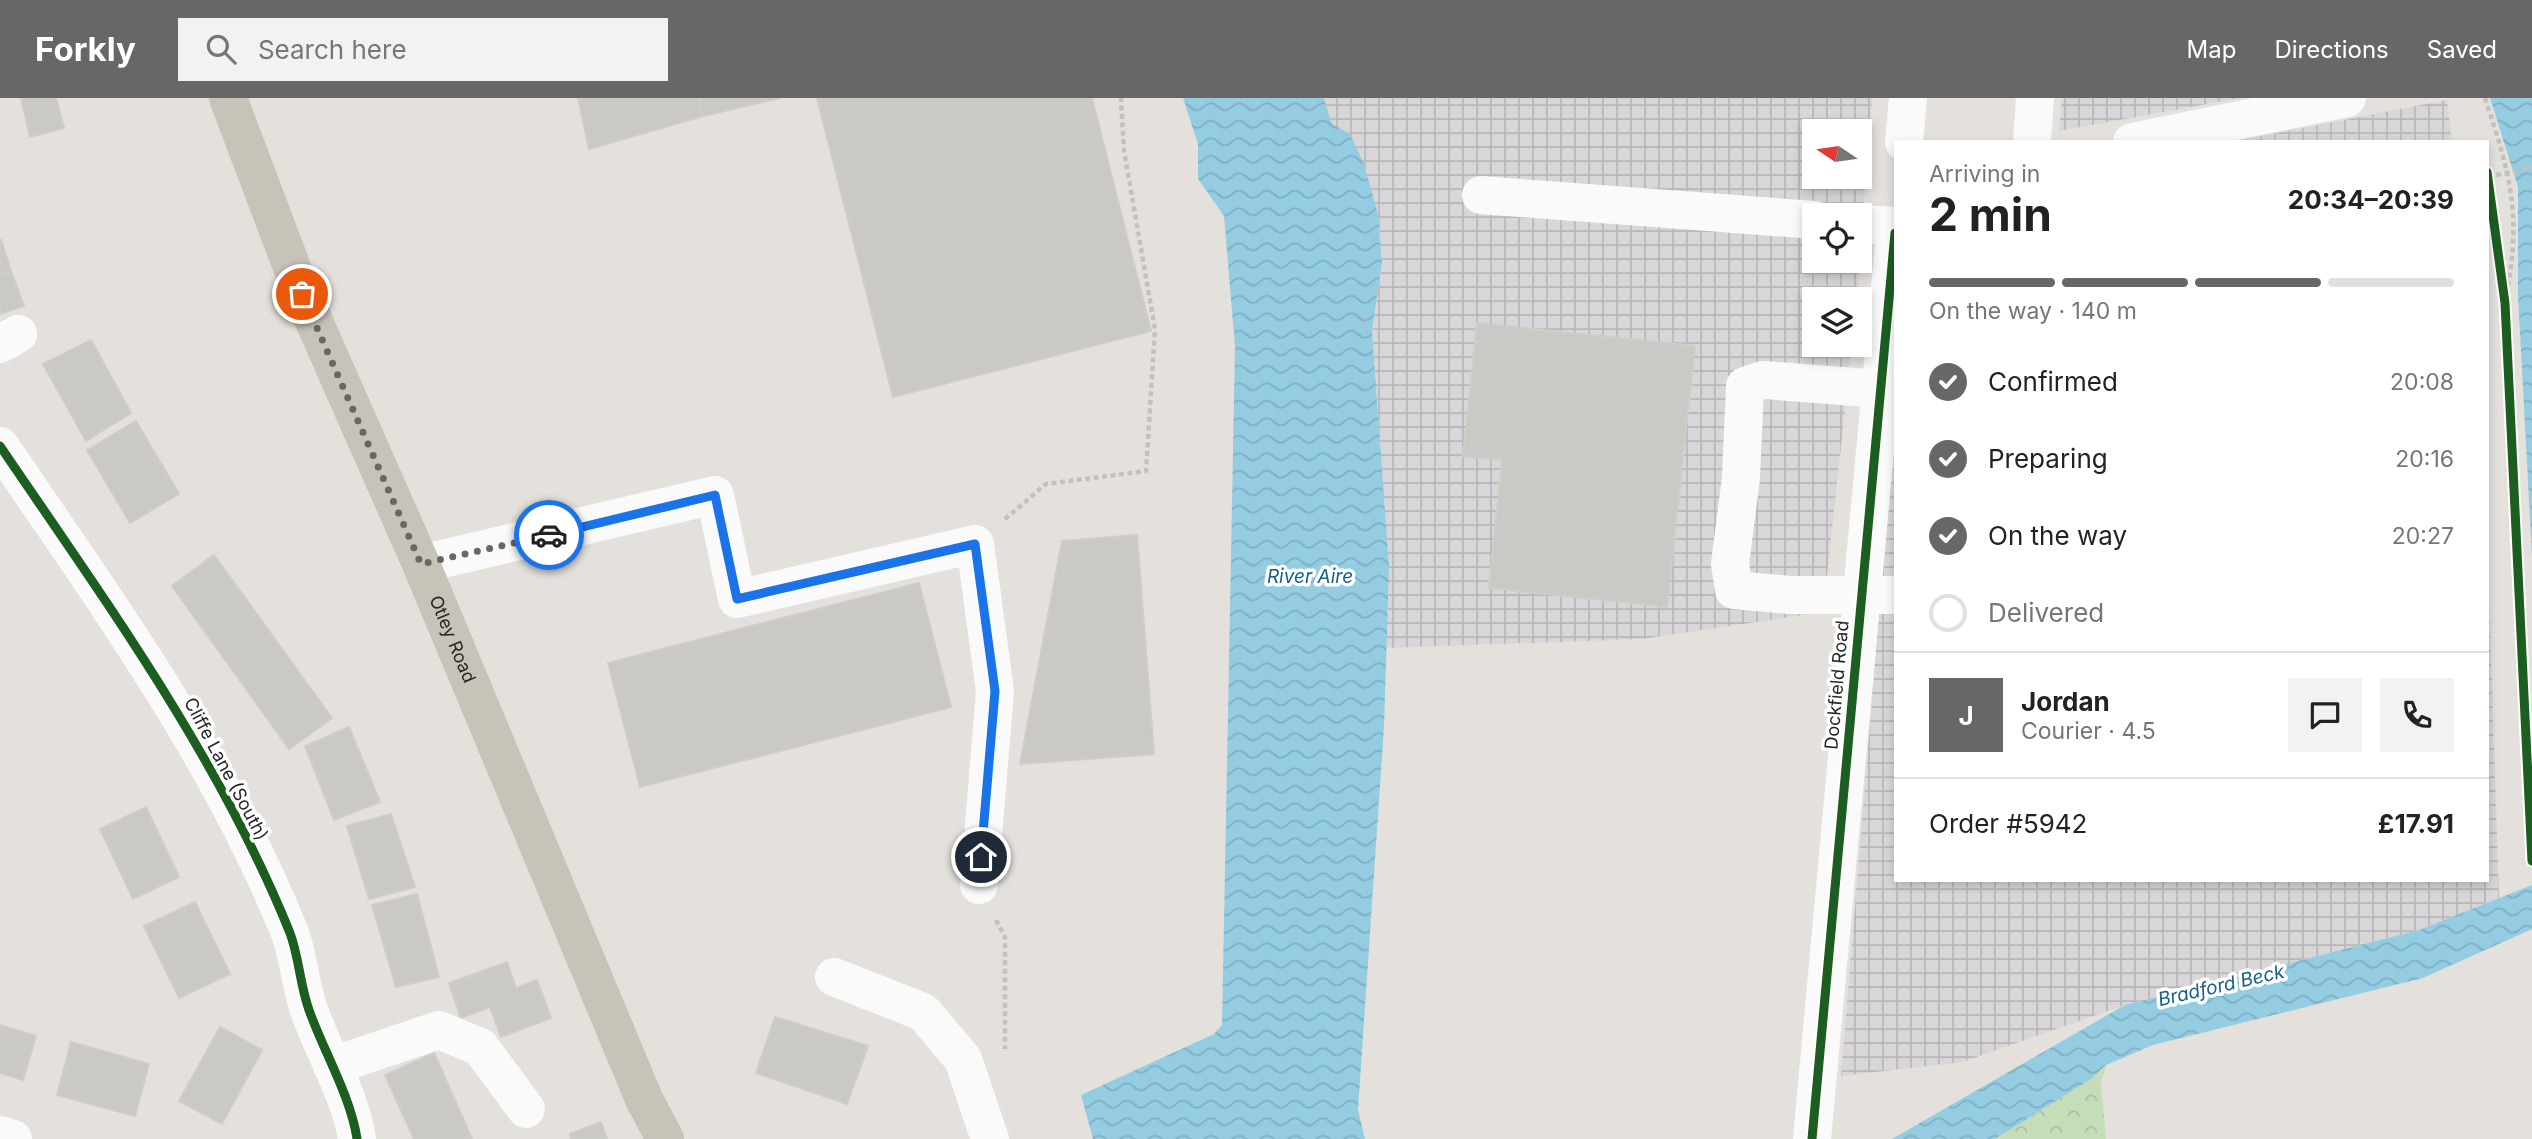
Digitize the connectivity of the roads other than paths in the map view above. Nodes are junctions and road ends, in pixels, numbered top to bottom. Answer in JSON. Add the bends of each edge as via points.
{"nodes":[{"id":1,"x":228,"y":98,"type":"edge"},
{"id":2,"x":1908,"y":98,"type":"edge"},
{"id":3,"x":2035,"y":98,"type":"edge"},
{"id":4,"x":2347,"y":98,"type":"edge"},
{"id":5,"x":1904,"y":140,"type":"edge"},
{"id":6,"x":2032,"y":140,"type":"edge"},
{"id":7,"x":2142,"y":140,"type":"edge"},
{"id":8,"x":1481,"y":195,"type":"dead end"},
{"id":9,"x":1802,"y":219,"type":"edge"},
{"id":10,"x":1872,"y":224,"type":"edge"},
{"id":11,"x":1894,"y":226,"type":"edge"},
{"id":12,"x":1894,"y":244,"type":"edge"},
{"id":13,"x":1881,"y":389,"type":"junction"},
{"id":14,"x":0,"y":446,"type":"edge"},
{"id":15,"x":421,"y":564,"type":"junction"},
{"id":16,"x":1878,"y":596,"type":"edge"},
{"id":17,"x":979,"y":885,"type":"road end"},
{"id":18,"x":834,"y":976,"type":"dead end"},
{"id":19,"x":332,"y":1066,"type":"junction"},
{"id":20,"x":526,"y":1109,"type":"dead end"},
{"id":21,"x":0,"y":1135,"type":"edge"},
{"id":22,"x":13,"y":1139,"type":"edge"},
{"id":23,"x":357,"y":1139,"type":"edge"},
{"id":24,"x":665,"y":1139,"type":"edge"},
{"id":25,"x":990,"y":1139,"type":"edge"},
{"id":26,"x":1812,"y":1139,"type":"edge"}],
"edges":[{"from":1,"to":15,"type":"main road","name":"Otley Road","via":[[302,294]]},
{"from":2,"to":5,"type":"street"},
{"from":3,"to":6,"type":"street"},
{"from":4,"to":7,"type":"street"},
{"from":8,"to":9,"type":"street"},
{"from":10,"to":11,"type":"street"},
{"from":12,"to":13,"type":"street","name":"Dockfield Road"},
{"from":13,"to":16,"type":"street","name":"Dockfield Road"},
{"from":13,"to":16,"type":"street","via":[[1763,380],[1745,386],[1741,478],[1730,564],[1734,590]]},
{"from":14,"to":19,"type":"street","name":"Cliffe Lane (South)","via":[[169,698],[243,830],[291,936],[308,1008]]},
{"from":15,"to":17,"type":"street","via":[[715,495],[737,599],[975,544],[995,691]]},
{"from":15,"to":24,"type":"main road","name":"Otley Road","via":[[644,1099]]},
{"from":16,"to":26,"type":"street","name":"Dockfield Road"},
{"from":18,"to":25,"type":"street","via":[[923,1012],[963,1059]]},
{"from":19,"to":20,"type":"street","via":[[439,1030],[480,1047]]},
{"from":19,"to":23,"type":"street","name":"Cliffe Lane (South)"},
{"from":21,"to":22,"type":"street"}]}
